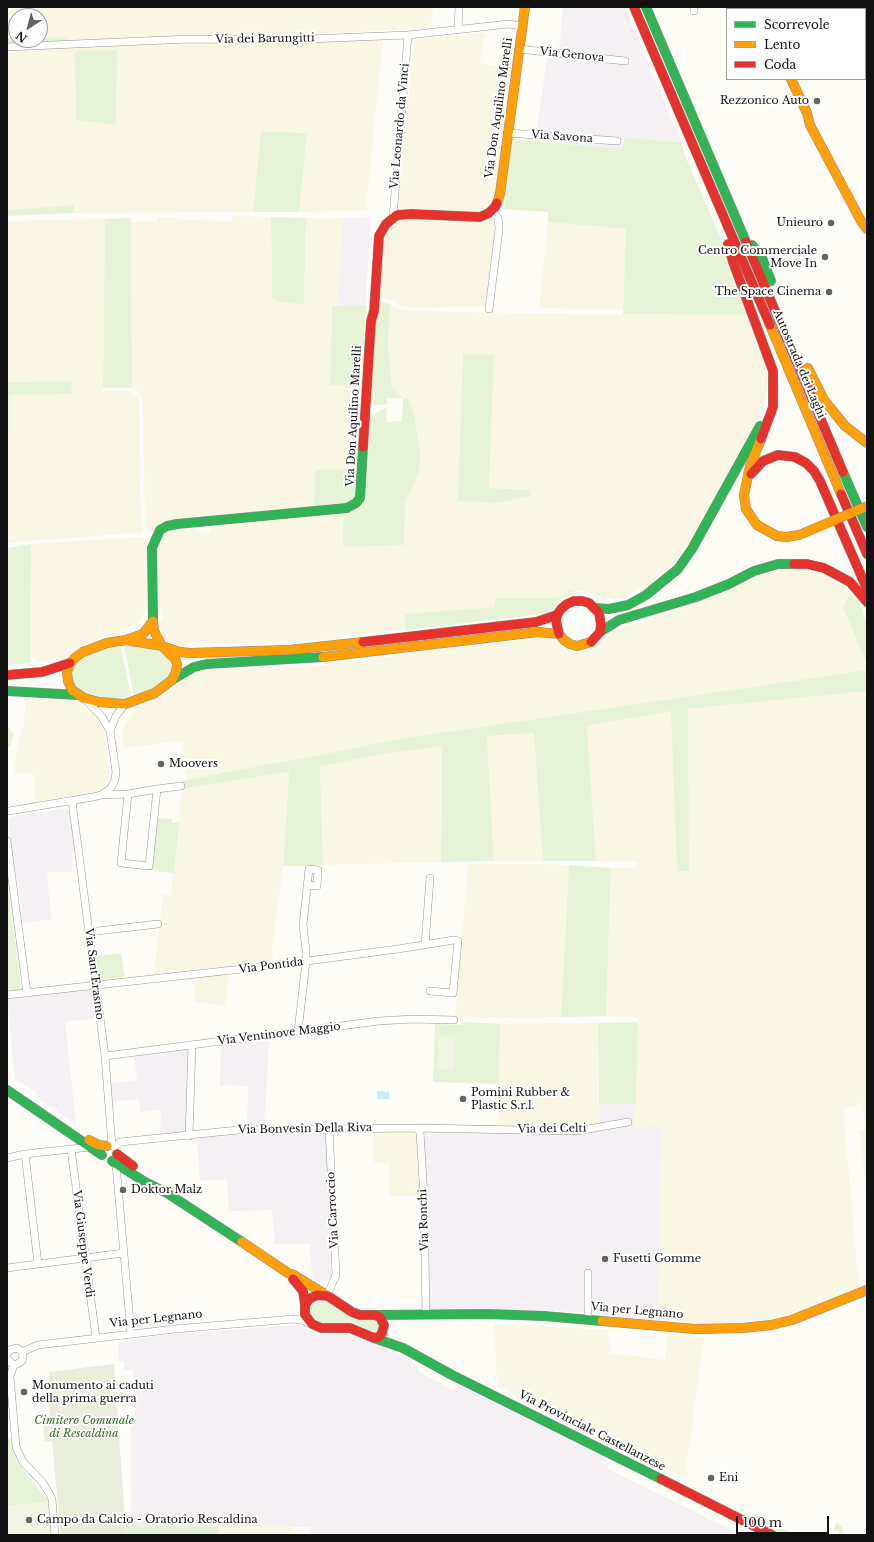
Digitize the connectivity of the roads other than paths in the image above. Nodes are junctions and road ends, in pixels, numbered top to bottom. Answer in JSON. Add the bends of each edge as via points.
{"nodes":[{"id":1,"x":459,"y":7,"type":"edge"},
{"id":2,"x":525,"y":7,"type":"edge"},
{"id":3,"x":634,"y":7,"type":"edge"},
{"id":4,"x":646,"y":7,"type":"edge"},
{"id":5,"x":522,"y":26,"type":"junction"},
{"id":6,"x":458,"y":29,"type":"junction"},
{"id":7,"x":408,"y":35,"type":"junction"},
{"id":8,"x":7,"y":46,"type":"edge"},
{"id":9,"x":519,"y":49,"type":"junction"},
{"id":10,"x":624,"y":61,"type":"dead end"},
{"id":11,"x":791,"y":80,"type":"edge"},
{"id":12,"x":807,"y":113,"type":"junction"},
{"id":13,"x":508,"y":133,"type":"junction"},
{"id":14,"x":617,"y":142,"type":"dead end"},
{"id":15,"x":713,"y":193,"type":"junction"},
{"id":16,"x":492,"y":211,"type":"junction"},
{"id":17,"x":392,"y":217,"type":"junction"},
{"id":18,"x":867,"y":218,"type":"edge"},
{"id":19,"x":867,"y":229,"type":"edge"},
{"id":20,"x":743,"y":235,"type":"junction"},
{"id":21,"x":488,"y":309,"type":"dead end"},
{"id":22,"x":764,"y":347,"type":"junction"},
{"id":23,"x":867,"y":443,"type":"edge"},
{"id":24,"x":746,"y":484,"type":"junction"},
{"id":25,"x":867,"y":506,"type":"edge"},
{"id":26,"x":867,"y":527,"type":"edge"},
{"id":27,"x":867,"y":554,"type":"edge"},
{"id":28,"x":867,"y":589,"type":"edge"},
{"id":29,"x":867,"y":602,"type":"edge"},
{"id":30,"x":595,"y":608,"type":"junction"},
{"id":31,"x":558,"y":615,"type":"junction"},
{"id":32,"x":153,"y":621,"type":"junction"},
{"id":33,"x":600,"y":632,"type":"junction"},
{"id":34,"x":559,"y":634,"type":"junction"},
{"id":35,"x":122,"y":641,"type":"junction"},
{"id":36,"x":162,"y":646,"type":"junction"},
{"id":37,"x":70,"y":663,"type":"junction"},
{"id":38,"x":7,"y":675,"type":"edge"},
{"id":39,"x":172,"y":680,"type":"junction"},
{"id":40,"x":7,"y":691,"type":"edge"},
{"id":41,"x":82,"y":697,"type":"junction"},
{"id":42,"x":126,"y":703,"type":"junction"},
{"id":43,"x":110,"y":731,"type":"junction"},
{"id":44,"x":181,"y":786,"type":"dead end"},
{"id":45,"x":157,"y":789,"type":"junction"},
{"id":46,"x":128,"y":794,"type":"junction"},
{"id":47,"x":101,"y":795,"type":"junction"},
{"id":48,"x":72,"y":801,"type":"junction"},
{"id":49,"x":8,"y":811,"type":"edge"},
{"id":50,"x":7,"y":840,"type":"edge"},
{"id":51,"x":430,"y":878,"type":"dead end"},
{"id":52,"x":307,"y":885,"type":"dead end"},
{"id":53,"x":158,"y":924,"type":"dead end"},
{"id":54,"x":89,"y":932,"type":"junction"},
{"id":55,"x":425,"y":945,"type":"junction"},
{"id":56,"x":306,"y":962,"type":"junction"},
{"id":57,"x":95,"y":984,"type":"junction"},
{"id":58,"x":430,"y":991,"type":"dead end"},
{"id":59,"x":27,"y":993,"type":"junction"},
{"id":60,"x":7,"y":995,"type":"edge"},
{"id":61,"x":454,"y":1020,"type":"dead end"},
{"id":62,"x":298,"y":1031,"type":"junction"},
{"id":63,"x":192,"y":1045,"type":"junction"},
{"id":64,"x":105,"y":1056,"type":"junction"},
{"id":65,"x":7,"y":1090,"type":"edge"},
{"id":66,"x":15,"y":1096,"type":"junction"},
{"id":67,"x":628,"y":1122,"type":"dead end"},
{"id":68,"x":329,"y":1128,"type":"junction"},
{"id":69,"x":416,"y":1128,"type":"junction"},
{"id":70,"x":499,"y":1129,"type":"joint"},
{"id":71,"x":189,"y":1136,"type":"junction"},
{"id":72,"x":90,"y":1147,"type":"junction"},
{"id":73,"x":71,"y":1149,"type":"junction"},
{"id":74,"x":113,"y":1153,"type":"junction"},
{"id":75,"x":25,"y":1154,"type":"junction"},
{"id":76,"x":7,"y":1158,"type":"edge"},
{"id":77,"x":124,"y":1253,"type":"junction"},
{"id":78,"x":85,"y":1258,"type":"junction"},
{"id":79,"x":38,"y":1264,"type":"junction"},
{"id":80,"x":7,"y":1268,"type":"edge"},
{"id":81,"x":588,"y":1272,"type":"dead end"},
{"id":82,"x":288,"y":1273,"type":"junction"},
{"id":83,"x":867,"y":1290,"type":"edge"},
{"id":84,"x":329,"y":1294,"type":"junction"},
{"id":85,"x":305,"y":1308,"type":"junction"},
{"id":86,"x":375,"y":1315,"type":"junction"},
{"id":87,"x":426,"y":1315,"type":"junction"},
{"id":88,"x":398,"y":1316,"type":"junction"},
{"id":89,"x":293,"y":1319,"type":"junction"},
{"id":90,"x":588,"y":1319,"type":"junction"},
{"id":91,"x":312,"y":1324,"type":"junction"},
{"id":92,"x":384,"y":1327,"type":"junction"},
{"id":93,"x":131,"y":1334,"type":"junction"},
{"id":94,"x":96,"y":1338,"type":"junction"},
{"id":95,"x":374,"y":1338,"type":"junction"},
{"id":96,"x":403,"y":1348,"type":"junction"},
{"id":97,"x":22,"y":1352,"type":"junction"},
{"id":98,"x":7,"y":1354,"type":"edge"},
{"id":99,"x":14,"y":1364,"type":"junction"},
{"id":100,"x":11,"y":1437,"type":"edge"},
{"id":101,"x":55,"y":1535,"type":"edge"},
{"id":102,"x":772,"y":1535,"type":"edge"}],
"edges":[{"from":1,"to":6,"type":"street"},
{"from":2,"to":5,"type":"main road","name":"Via Don Aquilino Marelli"},
{"from":3,"to":15,"type":"main road","name":"Autostrada dei Laghi"},
{"from":4,"to":20,"type":"main road","name":"Autostrada dei Laghi"},
{"from":5,"to":6,"type":"street","name":"Via dei Barungitti","via":[[509,24]]},
{"from":5,"to":9,"type":"main road","name":"Via Don Aquilino Marelli"},
{"from":6,"to":7,"type":"street","name":"Via dei Barungitti"},
{"from":7,"to":8,"type":"street","name":"Via dei Barungitti","via":[[283,40],[189,39]]},
{"from":7,"to":17,"type":"street","name":"Via Leonardo da Vinci"},
{"from":9,"to":10,"type":"street","name":"Via Genova"},
{"from":9,"to":13,"type":"main road","name":"Via Don Aquilino Marelli"},
{"from":11,"to":12,"type":"main road"},
{"from":12,"to":18,"type":"main road","via":[[816,122],[856,202]]},
{"from":12,"to":19,"type":"main road","via":[[813,131]]},
{"from":13,"to":14,"type":"street","name":"Via Savona"},
{"from":13,"to":16,"type":"main road","name":"Via Don Aquilino Marelli","via":[[500,194],[498,203]]},
{"from":15,"to":22,"type":"main road","via":[[733,262]]},
{"from":15,"to":27,"type":"main road","name":"Autostrada dei Laghi"},
{"from":16,"to":17,"type":"main road","via":[[480,217],[411,214]]},
{"from":16,"to":21,"type":"street","via":[[498,218],[499,229]]},
{"from":17,"to":32,"type":"main road","name":"Via Don Aquilino Marelli","via":[[383,228],[378,242],[360,498],[346,508],[177,524],[160,530],[152,548]]},
{"from":20,"to":23,"type":"main road","via":[[762,258],[811,377],[824,400],[845,426]]},
{"from":20,"to":26,"type":"main road","name":"Autostrada dei Laghi"},
{"from":22,"to":24,"type":"main road","via":[[773,371],[773,406],[766,430],[750,466]]},
{"from":22,"to":30,"type":"main road","via":[[770,374],[765,414],[760,428],[692,549],[678,569],[646,595],[622,607]]},
{"from":24,"to":25,"type":"main road","bridge":true,"via":[[746,509],[751,518],[767,532],[777,536],[799,535]]},
{"from":24,"to":28,"type":"main road","via":[[756,466],[768,458],[778,455],[795,457],[806,463],[820,481]]},
{"from":29,"to":33,"type":"main road","via":[[850,582],[824,568],[807,564],[778,564],[754,571],[696,597],[619,620]]},
{"from":30,"to":31,"type":"main road","via":[[589,603],[574,601],[561,608]]},
{"from":30,"to":33,"type":"main road","via":[[601,619]]},
{"from":31,"to":34,"type":"main road","via":[[556,622]]},
{"from":31,"to":36,"type":"main road","via":[[536,622],[289,650],[190,653]]},
{"from":32,"to":35,"type":"main road","via":[[143,634]]},
{"from":32,"to":36,"type":"main road","name":"Via Don Aquilino Marelli","via":[[154,631]]},
{"from":33,"to":34,"type":"main road","via":[[591,642],[577,646],[564,640]]},
{"from":34,"to":39,"type":"main road","via":[[538,632],[303,659],[207,664],[194,667]]},
{"from":35,"to":36,"type":"main road"},
{"from":35,"to":37,"type":"main road","via":[[107,643],[83,652]]},
{"from":36,"to":39,"type":"main road","via":[[177,664]]},
{"from":37,"to":38,"type":"main road","via":[[42,672]]},
{"from":37,"to":41,"type":"main road","via":[[67,672],[68,682],[72,690]]},
{"from":39,"to":42,"type":"main road","via":[[155,693]]},
{"from":40,"to":41,"type":"main road"},
{"from":41,"to":42,"type":"main road","via":[[99,702]]},
{"from":41,"to":43,"type":"street","via":[[102,718]]},
{"from":42,"to":43,"type":"street","via":[[116,716]]},
{"from":43,"to":47,"type":"street","via":[[116,772],[111,788]]},
{"from":44,"to":45,"type":"street"},
{"from":45,"to":46,"type":"street"},
{"from":45,"to":46,"type":"street","via":[[149,866],[121,863]]},
{"from":46,"to":47,"type":"street"},
{"from":47,"to":48,"type":"street"},
{"from":48,"to":49,"type":"street"},
{"from":48,"to":54,"type":"street","name":"Via Sant'Erasmo"},
{"from":50,"to":59,"type":"street"},
{"from":51,"to":55,"type":"street"},
{"from":52,"to":56,"type":"street","via":[[303,925]]},
{"from":53,"to":54,"type":"street"},
{"from":54,"to":57,"type":"street","name":"Via Sant'Erasmo"},
{"from":55,"to":56,"type":"street","name":"Via Pontida"},
{"from":55,"to":58,"type":"street","name":"Via Pontida","via":[[458,941],[454,993]]},
{"from":56,"to":57,"type":"street","name":"Via Pontida"},
{"from":56,"to":62,"type":"street"},
{"from":57,"to":59,"type":"street","name":"Via Pontida"},
{"from":57,"to":64,"type":"street","name":"Via Sant'Erasmo"},
{"from":59,"to":60,"type":"street","name":"Via Pontida"},
{"from":61,"to":62,"type":"street","name":"Via Ventinove Maggio","via":[[397,1020]]},
{"from":62,"to":63,"type":"street","name":"Via Ventinove Maggio"},
{"from":63,"to":64,"type":"street","name":"Via Ventinove Maggio"},
{"from":63,"to":71,"type":"street"},
{"from":64,"to":74,"type":"street","name":"Via Sant'Erasmo"},
{"from":65,"to":66,"type":"main road"},
{"from":66,"to":72,"type":"main road"},
{"from":66,"to":74,"type":"main road"},
{"from":67,"to":70,"type":"street","name":"Via dei Celti","via":[[577,1131]]},
{"from":68,"to":69,"type":"street","name":"Via Bonvesin Della Riva"},
{"from":68,"to":71,"type":"street","name":"Via Bonvesin Della Riva","via":[[238,1130]]},
{"from":68,"to":84,"type":"street","name":"Via Carroccio","via":[[336,1275]]},
{"from":69,"to":70,"type":"street","name":"Via Bonvesin Della Riva"},
{"from":69,"to":87,"type":"street","name":"Via Ronchi","via":[[420,1132],[424,1198]]},
{"from":71,"to":74,"type":"street","name":"Via Bonvesin Della Riva","via":[[120,1142]]},
{"from":72,"to":73,"type":"street"},
{"from":72,"to":74,"type":"main road","via":[[102,1154],[105,1159]]},
{"from":73,"to":75,"type":"street"},
{"from":73,"to":78,"type":"street","name":"Via Giuseppe Verdi"},
{"from":74,"to":77,"type":"street","name":"Via Sant'Erasmo"},
{"from":74,"to":82,"type":"main road","via":[[167,1193]]},
{"from":75,"to":76,"type":"street"},
{"from":75,"to":79,"type":"street"},
{"from":77,"to":78,"type":"street"},
{"from":77,"to":93,"type":"street","name":"Via Sant'Erasmo"},
{"from":78,"to":79,"type":"street"},
{"from":78,"to":94,"type":"street","name":"Via Giuseppe Verdi"},
{"from":79,"to":80,"type":"street"},
{"from":81,"to":90,"type":"street"},
{"from":82,"to":84,"type":"main road","name":"Via per Legnano"},
{"from":82,"to":85,"type":"main road","via":[[303,1291]]},
{"from":83,"to":90,"type":"main road","name":"Via per Legnano","via":[[792,1320],[759,1327],[695,1329]]},
{"from":84,"to":85,"type":"main road","via":[[312,1296]]},
{"from":84,"to":86,"type":"main road","name":"Via per Legnano","via":[[352,1312]]},
{"from":85,"to":89,"type":"street","via":[[302,1315]]},
{"from":85,"to":91,"type":"main road","via":[[306,1317]]},
{"from":86,"to":88,"type":"main road","name":"Via per Legnano"},
{"from":86,"to":92,"type":"main road","name":"Via Provinciale Castellanzese","via":[[380,1317]]},
{"from":87,"to":88,"type":"main road","name":"Via per Legnano"},
{"from":87,"to":90,"type":"main road","name":"Via per Legnano","via":[[487,1314]]},
{"from":88,"to":92,"type":"main road","via":[[388,1319]]},
{"from":89,"to":91,"type":"street","name":"Via per Legnano"},
{"from":89,"to":93,"type":"street","name":"Via per Legnano"},
{"from":91,"to":95,"type":"main road","name":"Via Provinciale Castellanzese","via":[[321,1328],[350,1328]]},
{"from":92,"to":95,"type":"main road","via":[[380,1336]]},
{"from":92,"to":96,"type":"main road","name":"Via Provinciale Castellanzese","via":[[392,1339]]},
{"from":93,"to":94,"type":"street","name":"Via per Legnano"},
{"from":94,"to":97,"type":"street","name":"Via per Legnano","via":[[38,1345]]},
{"from":95,"to":96,"type":"main road","name":"Via Provinciale Castellanzese"},
{"from":96,"to":102,"type":"main road","name":"Via Provinciale Castellanzese"},
{"from":97,"to":98,"type":"street","via":[[14,1348]]},
{"from":97,"to":99,"type":"street","via":[[22,1361]]},
{"from":98,"to":99,"type":"street","via":[[9,1362]]},
{"from":99,"to":100,"type":"street","via":[[10,1376]]},
{"from":100,"to":101,"type":"street","via":[[19,1455],[49,1493]]}]}
